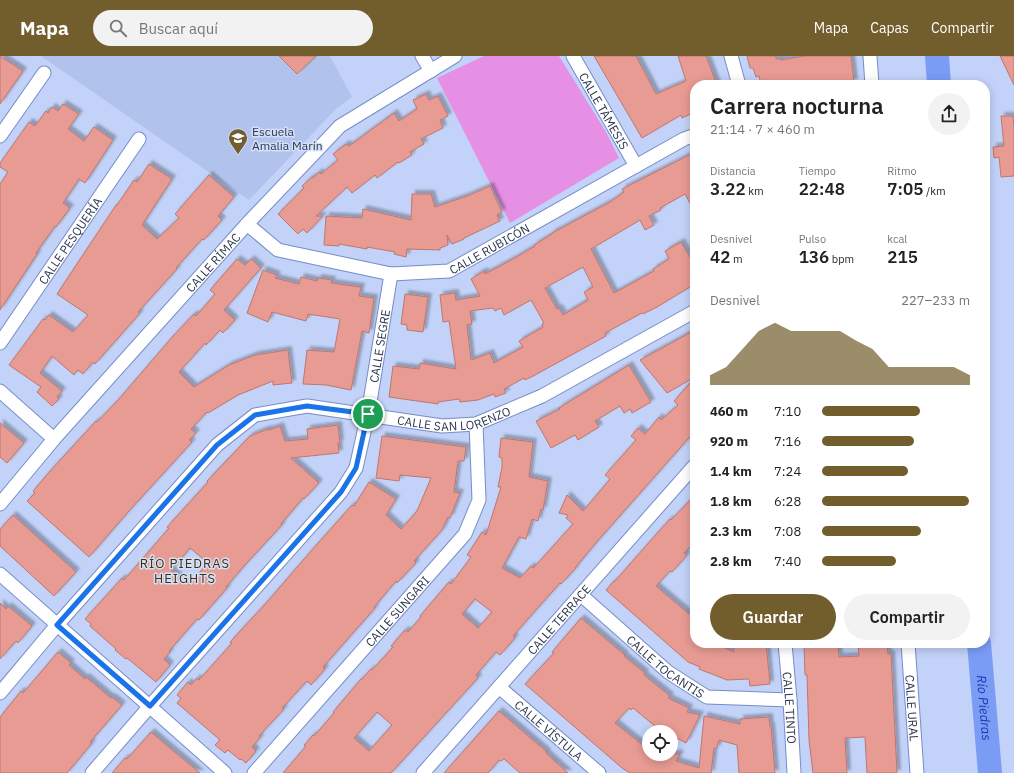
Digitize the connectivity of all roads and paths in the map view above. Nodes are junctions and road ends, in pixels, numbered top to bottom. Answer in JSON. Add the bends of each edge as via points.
{"nodes":[{"id":1,"x":422,"y":56,"type":"edge"},
{"id":2,"x":455,"y":56,"type":"edge"},
{"id":3,"x":573,"y":56,"type":"edge"},
{"id":4,"x":731,"y":56,"type":"edge"},
{"id":5,"x":870,"y":56,"type":"edge"},
{"id":6,"x":431,"y":71,"type":"junction"},
{"id":7,"x":44,"y":73,"type":"dead end"},
{"id":8,"x":738,"y":80,"type":"edge"},
{"id":9,"x":872,"y":80,"type":"edge"},
{"id":10,"x":0,"y":136,"type":"edge"},
{"id":11,"x":690,"y":137,"type":"edge"},
{"id":12,"x":139,"y":139,"type":"dead end"},
{"id":13,"x":636,"y":166,"type":"junction"},
{"id":14,"x":247,"y":224,"type":"junction"},
{"id":15,"x":391,"y":274,"type":"junction"},
{"id":16,"x":690,"y":314,"type":"edge"},
{"id":17,"x":0,"y":343,"type":"edge"},
{"id":18,"x":0,"y":390,"type":"edge"},
{"id":19,"x":368,"y":414,"type":"junction"},
{"id":20,"x":476,"y":424,"type":"junction"},
{"id":21,"x":54,"y":439,"type":"junction"},
{"id":22,"x":690,"y":473,"type":"edge"},
{"id":23,"x":0,"y":504,"type":"edge"},
{"id":24,"x":0,"y":574,"type":"edge"},
{"id":25,"x":581,"y":594,"type":"junction"},
{"id":26,"x":57,"y":625,"type":"junction"},
{"id":27,"x":785,"y":648,"type":"edge"},
{"id":28,"x":908,"y":648,"type":"edge"},
{"id":29,"x":499,"y":687,"type":"junction"},
{"id":30,"x":0,"y":693,"type":"edge"},
{"id":31,"x":790,"y":700,"type":"junction"},
{"id":32,"x":150,"y":706,"type":"junction"},
{"id":33,"x":92,"y":773,"type":"edge"},
{"id":34,"x":225,"y":773,"type":"edge"},
{"id":35,"x":254,"y":773,"type":"edge"},
{"id":36,"x":423,"y":773,"type":"edge"},
{"id":37,"x":599,"y":773,"type":"edge"},
{"id":38,"x":794,"y":773,"type":"edge"},
{"id":39,"x":917,"y":773,"type":"edge"}],
"edges":[{"from":1,"to":6,"type":"street"},
{"from":2,"to":6,"type":"street","name":"CALLE RÍMAC"},
{"from":3,"to":13,"type":"street","name":"CALLE TÁMESIS"},
{"from":4,"to":8,"type":"street"},
{"from":5,"to":9,"type":"street"},
{"from":6,"to":14,"type":"street","name":"CALLE RÍMAC","via":[[340,126]]},
{"from":7,"to":10,"type":"street"},
{"from":11,"to":13,"type":"street","name":"CALLE RUBICÓN"},
{"from":12,"to":17,"type":"street","name":"CALLE PESQUERÍA"},
{"from":13,"to":15,"type":"street","name":"CALLE RUBICÓN","via":[[449,271]]},
{"from":14,"to":15,"type":"street","name":"CALLE RUBICÓN","via":[[278,250]]},
{"from":14,"to":21,"type":"street","name":"CALLE RÍMAC"},
{"from":15,"to":19,"type":"street","name":"CALLE SEGRE"},
{"from":16,"to":20,"type":"street","name":"CALLE SAN LORENZO","via":[[542,396]]},
{"from":18,"to":21,"type":"street"},
{"from":19,"to":20,"type":"street","name":"CALLE SAN LORENZO","via":[[442,426]]},
{"from":19,"to":26,"type":"street","name":"CALLE SAN LORENZO","via":[[307,406],[255,415],[217,445]]},
{"from":19,"to":32,"type":"street","name":"CALLE SEGRE","via":[[356,468],[341,492]]},
{"from":20,"to":35,"type":"street","name":"CALLE SUNGARI","via":[[479,500],[465,534]]},
{"from":21,"to":23,"type":"street","name":"CALLE RÍMAC"},
{"from":22,"to":25,"type":"street","name":"CALLE TERRACE"},
{"from":24,"to":26,"type":"street"},
{"from":25,"to":29,"type":"street","name":"CALLE TERRACE"},
{"from":25,"to":31,"type":"street","name":"CALLE TOCANTIS","via":[[668,672],[707,697]]},
{"from":26,"to":30,"type":"street","name":"CALLE SAN LORENZO"},
{"from":26,"to":32,"type":"street"},
{"from":27,"to":31,"type":"street","name":"CALLE TINTO"},
{"from":28,"to":39,"type":"street","name":"CALLE URAL"},
{"from":29,"to":36,"type":"street","name":"CALLE TERRACE"},
{"from":29,"to":37,"type":"street","name":"CALLE VÍSTULA"},
{"from":31,"to":38,"type":"street","name":"CALLE TINTO"},
{"from":32,"to":33,"type":"street","name":"CALLE SEGRE"},
{"from":32,"to":34,"type":"street"}]}
